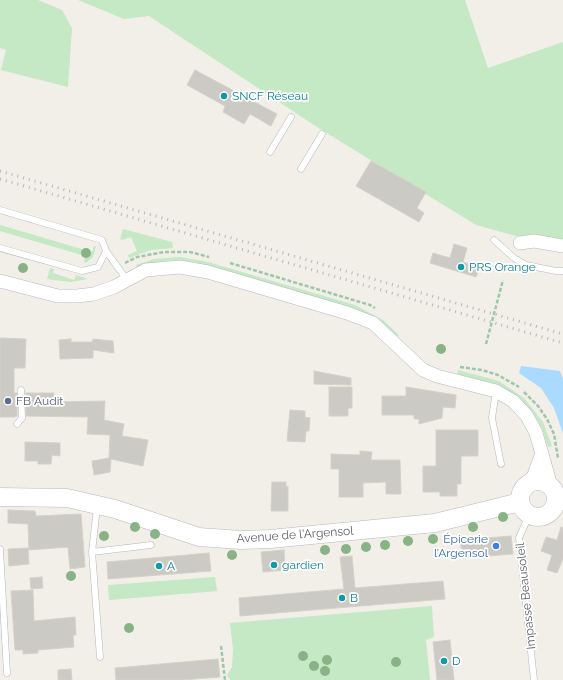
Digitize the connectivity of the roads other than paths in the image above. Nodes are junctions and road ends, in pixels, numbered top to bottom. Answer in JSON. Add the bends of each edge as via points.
{"nodes":[{"id":1,"x":291,"y":117,"type":"dead end"},
{"id":2,"x":322,"y":134,"type":"dead end"},
{"id":3,"x":270,"y":152,"type":"dead end"},
{"id":4,"x":301,"y":168,"type":"dead end"},
{"id":5,"x":0,"y":210,"type":"edge"},
{"id":6,"x":494,"y":240,"type":"dead end"},
{"id":7,"x":520,"y":243,"type":"dead end"},
{"id":8,"x":563,"y":246,"type":"edge"},
{"id":9,"x":0,"y":248,"type":"edge"},
{"id":10,"x":106,"y":251,"type":"junction"},
{"id":11,"x":563,"y":271,"type":"edge"},
{"id":12,"x":127,"y":280,"type":"junction"},
{"id":13,"x":0,"y":281,"type":"edge"},
{"id":14,"x":21,"y":390,"type":"dead end"},
{"id":15,"x":496,"y":391,"type":"junction"},
{"id":16,"x":17,"y":424,"type":"dead end"},
{"id":17,"x":542,"y":453,"type":"junction"},
{"id":18,"x":501,"y":464,"type":"dead end"},
{"id":19,"x":528,"y":484,"type":"junction"},
{"id":20,"x":557,"y":495,"type":"edge"},
{"id":21,"x":0,"y":497,"type":"edge"},
{"id":22,"x":97,"y":504,"type":"junction"},
{"id":23,"x":525,"y":508,"type":"junction"},
{"id":24,"x":151,"y":545,"type":"dead end"},
{"id":25,"x":0,"y":549,"type":"edge"},
{"id":26,"x":92,"y":552,"type":"junction"},
{"id":27,"x":100,"y":657,"type":"dead end"},
{"id":28,"x":7,"y":673,"type":"dead end"},
{"id":29,"x":534,"y":680,"type":"edge"}],
"edges":[{"from":1,"to":3,"type":"lane"},
{"from":2,"to":4,"type":"lane"},
{"from":5,"to":10,"type":"lane","via":[[102,240]]},
{"from":6,"to":11,"type":"lane","via":[[526,265]]},
{"from":7,"to":8,"type":"street","via":[[534,241]]},
{"from":9,"to":10,"type":"lane","via":[[82,272],[98,267]]},
{"from":10,"to":12,"type":"lane"},
{"from":12,"to":13,"type":"street","via":[[94,294],[77,296],[58,296]]},
{"from":12,"to":15,"type":"street","via":[[146,270],[180,267],[208,272],[347,313],[373,323],[423,370],[436,376]]},
{"from":14,"to":16,"type":"lane","via":[[22,418]]},
{"from":15,"to":17,"type":"street","via":[[513,401],[527,416]]},
{"from":15,"to":18,"type":"lane","via":[[492,418]]},
{"from":17,"to":19,"type":"street"},
{"from":17,"to":20,"type":"street"},
{"from":19,"to":20,"type":"street","via":[[538,481]]},
{"from":19,"to":23,"type":"street","via":[[521,492]]},
{"from":20,"to":23,"type":"street","via":[[555,505],[547,514],[535,517]]},
{"from":21,"to":22,"type":"street","name":"Avenue de l'Argensol","via":[[67,498]]},
{"from":22,"to":23,"type":"street","name":"Avenue de l'Argensol","via":[[199,537],[241,540],[435,523]]},
{"from":22,"to":26,"type":"lane"},
{"from":23,"to":29,"type":"lane","name":"Impasse Beausoleil","via":[[519,538]]},
{"from":24,"to":26,"type":"lane"},
{"from":25,"to":28,"type":"lane"},
{"from":26,"to":27,"type":"lane"}]}
